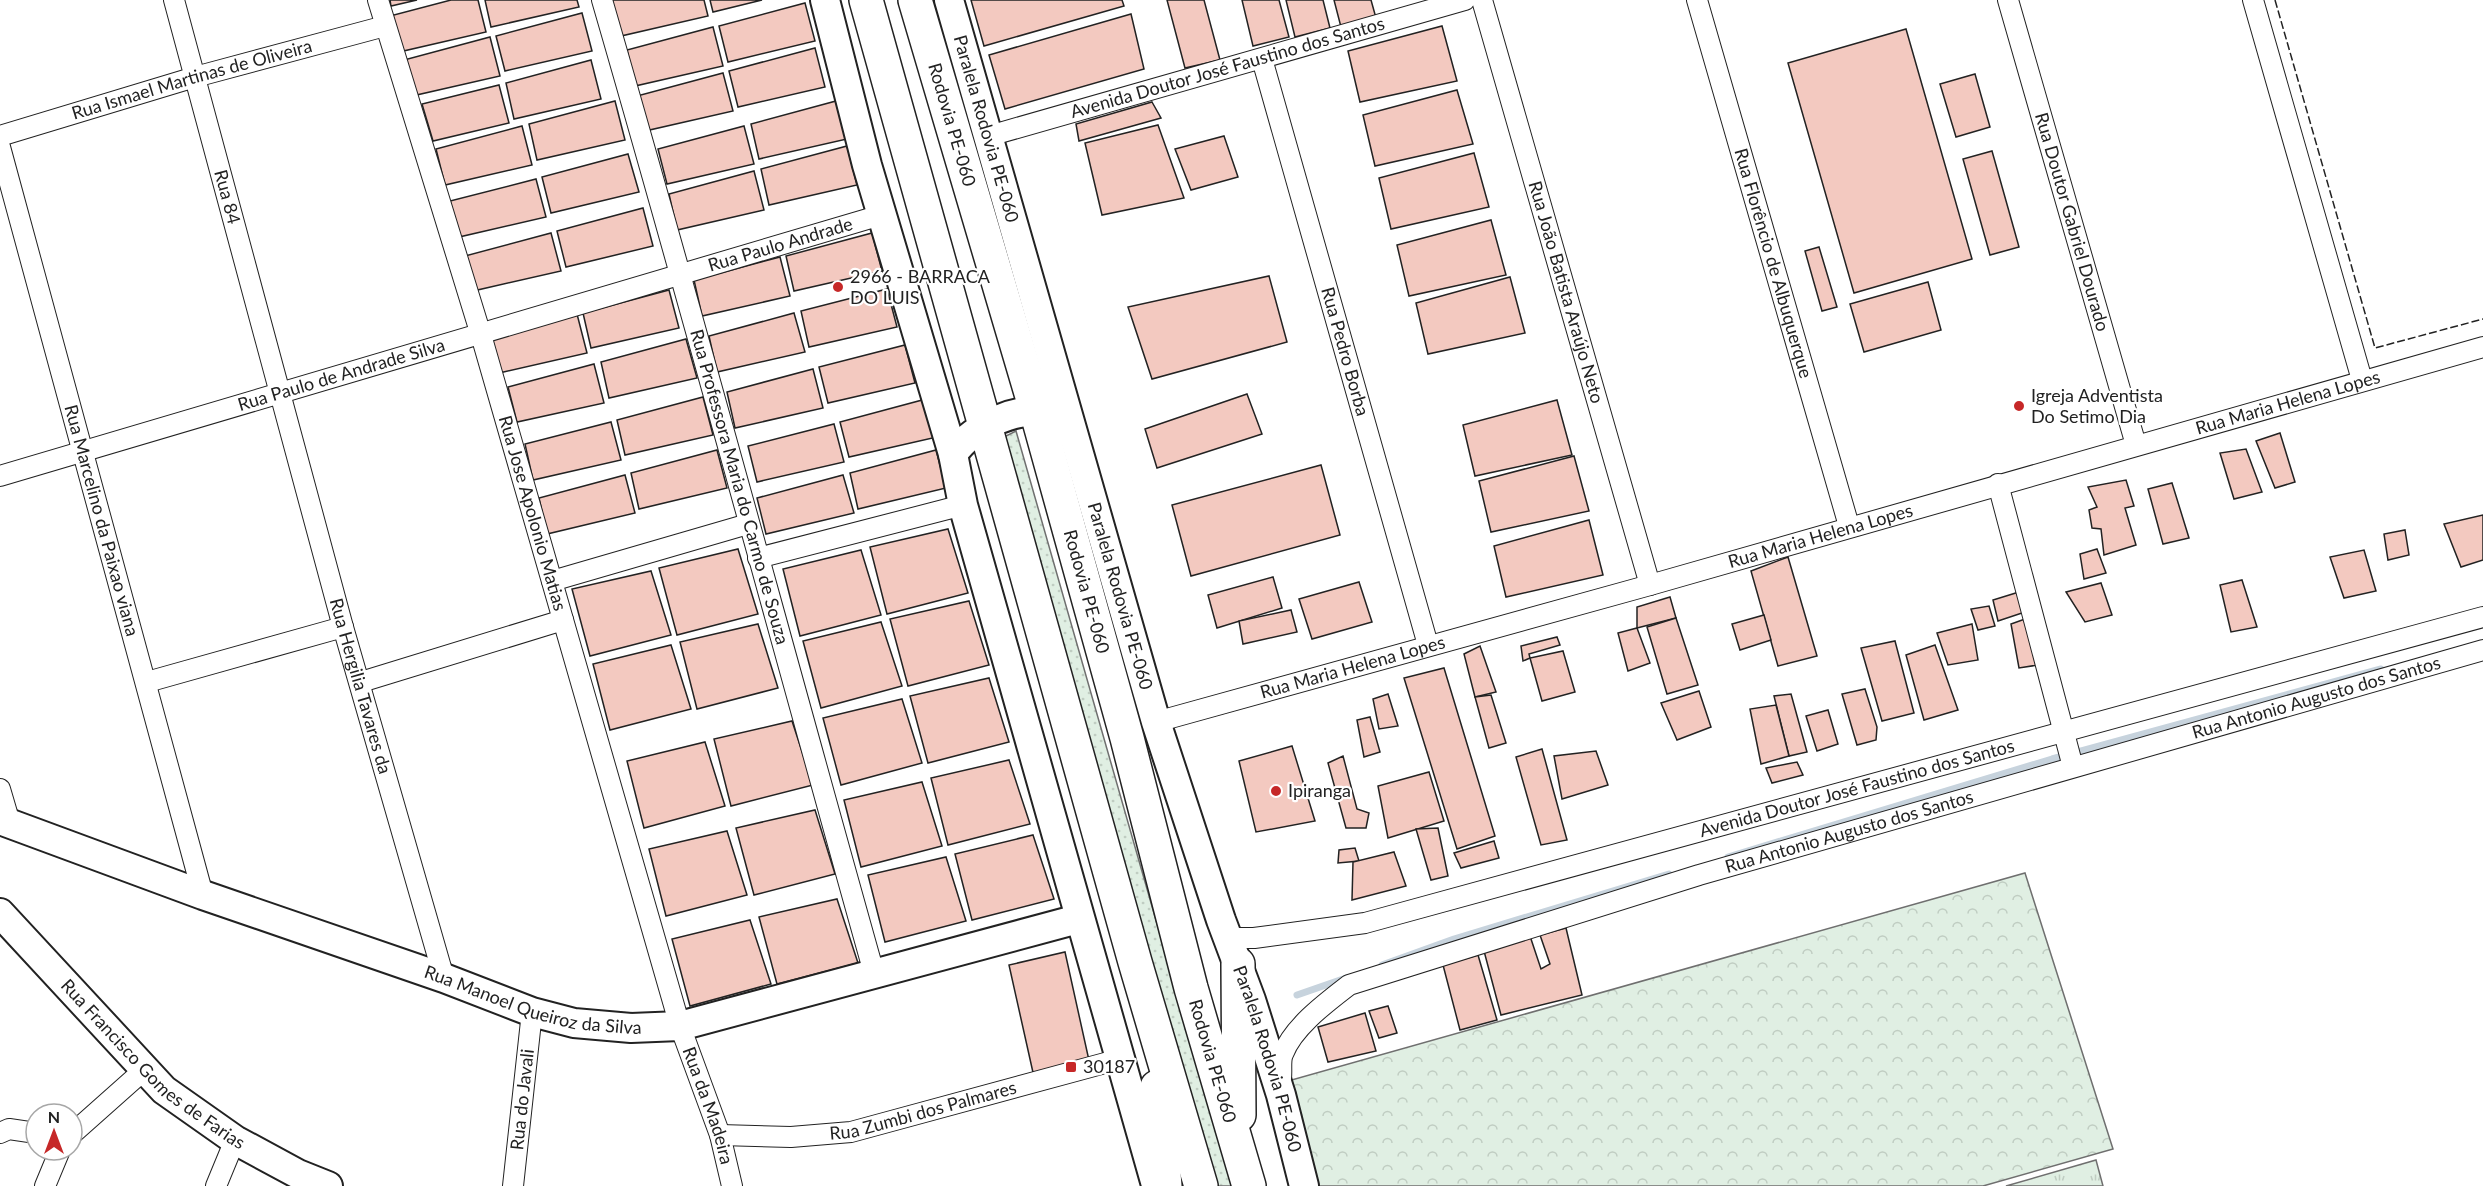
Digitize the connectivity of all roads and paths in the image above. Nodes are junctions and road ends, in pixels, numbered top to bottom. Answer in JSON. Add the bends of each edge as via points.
{"nodes":[{"id":1,"x":174,"y":0,"type":"edge"},
{"id":2,"x":378,"y":0,"type":"edge"},
{"id":3,"x":602,"y":0,"type":"edge"},
{"id":4,"x":825,"y":0,"type":"edge"},
{"id":5,"x":866,"y":0,"type":"edge"},
{"id":6,"x":915,"y":0,"type":"edge"},
{"id":7,"x":949,"y":0,"type":"edge"},
{"id":8,"x":1465,"y":0,"type":"edge"},
{"id":9,"x":1482,"y":0,"type":"edge"},
{"id":10,"x":1697,"y":0,"type":"edge"},
{"id":11,"x":2008,"y":0,"type":"edge"},
{"id":12,"x":2253,"y":0,"type":"edge"},
{"id":13,"x":385,"y":26,"type":"junction"},
{"id":14,"x":1262,"y":59,"type":"junction"},
{"id":15,"x":195,"y":77,"type":"junction"},
{"id":16,"x":0,"y":136,"type":"edge"},
{"id":17,"x":989,"y":136,"type":"junction"},
{"id":18,"x":0,"y":147,"type":"edge"},
{"id":19,"x":881,"y":215,"type":"junction"},
{"id":20,"x":682,"y":276,"type":"junction"},
{"id":21,"x":481,"y":335,"type":"junction"},
{"id":22,"x":2483,"y":347,"type":"edge"},
{"id":23,"x":2362,"y":380,"type":"junction"},
{"id":24,"x":279,"y":394,"type":"junction"},
{"id":25,"x":1036,"y":410,"type":"junction"},
{"id":26,"x":1072,"y":423,"type":"junction"},
{"id":27,"x":986,"y":425,"type":"junction"},
{"id":28,"x":2136,"y":445,"type":"junction"},
{"id":29,"x":82,"y":453,"type":"junction"},
{"id":30,"x":952,"y":454,"type":"junction"},
{"id":31,"x":0,"y":477,"type":"edge"},
{"id":32,"x":1998,"y":484,"type":"junction"},
{"id":33,"x":963,"y":505,"type":"junction"},
{"id":34,"x":748,"y":524,"type":"junction"},
{"id":35,"x":1850,"y":526,"type":"junction"},
{"id":36,"x":758,"y":558,"type":"junction"},
{"id":37,"x":552,"y":581,"type":"junction"},
{"id":38,"x":1650,"y":585,"type":"junction"},
{"id":39,"x":2483,"y":617,"type":"edge"},
{"id":40,"x":563,"y":620,"type":"junction"},
{"id":41,"x":343,"y":627,"type":"junction"},
{"id":42,"x":1428,"y":645,"type":"junction"},
{"id":43,"x":2483,"y":650,"type":"edge"},
{"id":44,"x":147,"y":682,"type":"junction"},
{"id":45,"x":361,"y":682,"type":"junction"},
{"id":46,"x":1156,"y":722,"type":"junction"},
{"id":47,"x":2068,"y":749,"type":"junction"},
{"id":48,"x":0,"y":789,"type":"edge"},
{"id":49,"x":3,"y":823,"type":"edge"},
{"id":50,"x":203,"y":895,"type":"junction"},
{"id":51,"x":0,"y":913,"type":"edge"},
{"id":52,"x":1078,"y":919,"type":"junction"},
{"id":53,"x":1233,"y":951,"type":"junction"},
{"id":54,"x":874,"y":973,"type":"junction"},
{"id":55,"x":444,"y":978,"type":"junction"},
{"id":56,"x":532,"y":1012,"type":"junction"},
{"id":57,"x":1152,"y":1019,"type":"junction"},
{"id":58,"x":680,"y":1026,"type":"junction"},
{"id":59,"x":1120,"y":1059,"type":"junction"},
{"id":60,"x":144,"y":1070,"type":"junction"},
{"id":61,"x":1281,"y":1095,"type":"junction"},
{"id":62,"x":84,"y":1123,"type":"edge"},
{"id":63,"x":24,"y":1131,"type":"edge"},
{"id":64,"x":0,"y":1134,"type":"edge"},
{"id":65,"x":720,"y":1135,"type":"junction"},
{"id":66,"x":235,"y":1140,"type":"junction"},
{"id":67,"x":1239,"y":1153,"type":"junction"},
{"id":68,"x":55,"y":1162,"type":"edge"},
{"id":69,"x":45,"y":1186,"type":"edge"},
{"id":70,"x":216,"y":1186,"type":"edge"},
{"id":71,"x":328,"y":1186,"type":"edge"},
{"id":72,"x":513,"y":1186,"type":"edge"},
{"id":73,"x":732,"y":1186,"type":"edge"},
{"id":74,"x":1156,"y":1186,"type":"edge"},
{"id":75,"x":1165,"y":1186,"type":"edge"},
{"id":76,"x":1201,"y":1186,"type":"edge"},
{"id":77,"x":1249,"y":1186,"type":"edge"},
{"id":78,"x":1304,"y":1186,"type":"edge"}],
"edges":[{"from":1,"to":15,"type":"street","name":"Rua 84"},
{"from":2,"to":13,"type":"street","name":"Rua Jose Apolonio Matias"},
{"from":3,"to":20,"type":"street","name":"Rua Professora Maria do Carmo de Souza"},
{"from":4,"to":19,"type":"main road"},
{"from":5,"to":27,"type":"highway"},
{"from":6,"to":25,"type":"highway","name":"Rodovia PE-060"},
{"from":7,"to":17,"type":"main road","name":"Paralela Rodovia PE-060"},
{"from":8,"to":14,"type":"street","name":"Avenida Doutor José Faustino dos Santos"},
{"from":9,"to":38,"type":"street","name":"Rua João Batista Araújo Neto"},
{"from":10,"to":35,"type":"street","name":"Rua Florêncio de Albuquerque"},
{"from":11,"to":28,"type":"street","name":"Rua Doutor Gabriel Dourado"},
{"from":12,"to":23,"type":"street"},
{"from":13,"to":15,"type":"street","name":"Rua Ismael Martinas de Oliveira"},
{"from":13,"to":21,"type":"street","name":"Rua Jose Apolonio Matias"},
{"from":14,"to":17,"type":"street","name":"Avenida Doutor José Faustino dos Santos"},
{"from":14,"to":42,"type":"street","name":"Rua Pedro Borba"},
{"from":15,"to":16,"type":"street","name":"Rua Ismael Martinas de Oliveira"},
{"from":15,"to":24,"type":"street","name":"Rua 84"},
{"from":17,"to":26,"type":"main road","name":"Paralela Rodovia PE-060"},
{"from":18,"to":29,"type":"street","name":"Rua Marcelino da Paixao viana"},
{"from":19,"to":20,"type":"street","name":"Rua Paulo Andrade"},
{"from":19,"to":30,"type":"main road"},
{"from":20,"to":21,"type":"street","name":"Rua Paulo de Andrade Silva"},
{"from":20,"to":34,"type":"street","name":"Rua Professora Maria do Carmo de Souza"},
{"from":21,"to":24,"type":"street","name":"Rua Paulo de Andrade Silva"},
{"from":21,"to":37,"type":"street","name":"Rua Jose Apolonio Matias"},
{"from":22,"to":23,"type":"street","name":"Rua Maria Helena Lopes"},
{"from":23,"to":28,"type":"street","name":"Rua Maria Helena Lopes"},
{"from":24,"to":29,"type":"street","name":"Rua Paulo de Andrade Silva"},
{"from":24,"to":41,"type":"street","name":"Rua Hergilia Tavares da"},
{"from":25,"to":26,"type":"main road"},
{"from":25,"to":27,"type":"main road"},
{"from":25,"to":67,"type":"highway","name":"Rodovia PE-060"},
{"from":26,"to":46,"type":"main road","name":"Paralela Rodovia PE-060"},
{"from":27,"to":30,"type":"main road","via":[[964,438]]},
{"from":27,"to":57,"type":"highway"},
{"from":28,"to":32,"type":"street","name":"Rua Maria Helena Lopes"},
{"from":29,"to":31,"type":"street","name":"Rua Paulo de Andrade Silva"},
{"from":29,"to":44,"type":"street","name":"Rua Marcelino da Paixao viana"},
{"from":30,"to":33,"type":"main road"},
{"from":32,"to":35,"type":"street","name":"Rua Maria Helena Lopes"},
{"from":32,"to":47,"type":"street"},
{"from":33,"to":36,"type":"street"},
{"from":33,"to":52,"type":"main road"},
{"from":34,"to":36,"type":"street","name":"Rua Professora Maria do Carmo de Souza"},
{"from":34,"to":37,"type":"street"},
{"from":35,"to":38,"type":"street","name":"Rua Maria Helena Lopes"},
{"from":36,"to":54,"type":"street","name":"Rua Professora Maria do Carmo de Souza"},
{"from":37,"to":40,"type":"street","name":"Rua Jose Apolonio Matias"},
{"from":38,"to":42,"type":"street","name":"Rua Maria Helena Lopes"},
{"from":39,"to":47,"type":"street","name":"Avenida Doutor José Faustino dos Santos"},
{"from":40,"to":45,"type":"street"},
{"from":40,"to":58,"type":"street","name":"Rua Jose Apolonio Matias"},
{"from":41,"to":44,"type":"street"},
{"from":41,"to":45,"type":"street","name":"Rua Hergilia Tavares da"},
{"from":42,"to":46,"type":"street","name":"Rua Maria Helena Lopes"},
{"from":43,"to":47,"type":"street","name":"Rua Antonio Augusto dos Santos"},
{"from":44,"to":50,"type":"street","name":"Rua Marcelino da Paixao viana"},
{"from":45,"to":55,"type":"street","name":"Rua Hergilia Tavares da"},
{"from":46,"to":53,"type":"main road","name":"Paralela Rodovia PE-060"},
{"from":47,"to":53,"type":"street","name":"Avenida Doutor José Faustino dos Santos","via":[[1365,923],[1254,938]]},
{"from":47,"to":61,"type":"street","name":"Rua Antonio Augusto dos Santos","via":[[1699,874],[1349,985],[1320,1007],[1282,1054]]},
{"from":48,"to":49,"type":"street"},
{"from":49,"to":50,"type":"main road","name":"Rua Manoel Queiroz da Silva"},
{"from":50,"to":55,"type":"main road","name":"Rua Manoel Queiroz da Silva"},
{"from":51,"to":60,"type":"main road","name":"Rua Francisco Gomes de Farias"},
{"from":52,"to":54,"type":"main road","name":"Rua Manoel Queiroz da Silva"},
{"from":52,"to":59,"type":"main road"},
{"from":53,"to":61,"type":"main road","name":"Paralela Rodovia PE-060"},
{"from":53,"to":67,"type":"highway"},
{"from":54,"to":58,"type":"main road","name":"Rua Manoel Queiroz da Silva"},
{"from":55,"to":56,"type":"main road","name":"Rua Manoel Queiroz da Silva"},
{"from":56,"to":58,"type":"main road","name":"Rua Manoel Queiroz da Silva","via":[[574,1023],[631,1028]]},
{"from":56,"to":72,"type":"street","name":"Rua do Javali"},
{"from":57,"to":75,"type":"highway"},
{"from":57,"to":76,"type":"highway"},
{"from":58,"to":65,"type":"street","name":"Rua da Madeira"},
{"from":59,"to":65,"type":"street","name":"Rua Zumbi dos Palmares","via":[[851,1132],[791,1137]]},
{"from":59,"to":74,"type":"main road"},
{"from":60,"to":62,"type":"street"},
{"from":60,"to":66,"type":"main road","name":"Rua Francisco Gomes de Farias","via":[[172,1096]]},
{"from":61,"to":78,"type":"main road","name":"Paralela Rodovia PE-060"},
{"from":63,"to":64,"type":"street","via":[[9,1129]]},
{"from":65,"to":73,"type":"street","name":"Rua da Madeira"},
{"from":66,"to":70,"type":"street"},
{"from":66,"to":71,"type":"main road","name":"Rua Francisco Gomes de Farias"},
{"from":67,"to":77,"type":"highway","name":"Rodovia PE-060"},
{"from":68,"to":69,"type":"street"}]}
